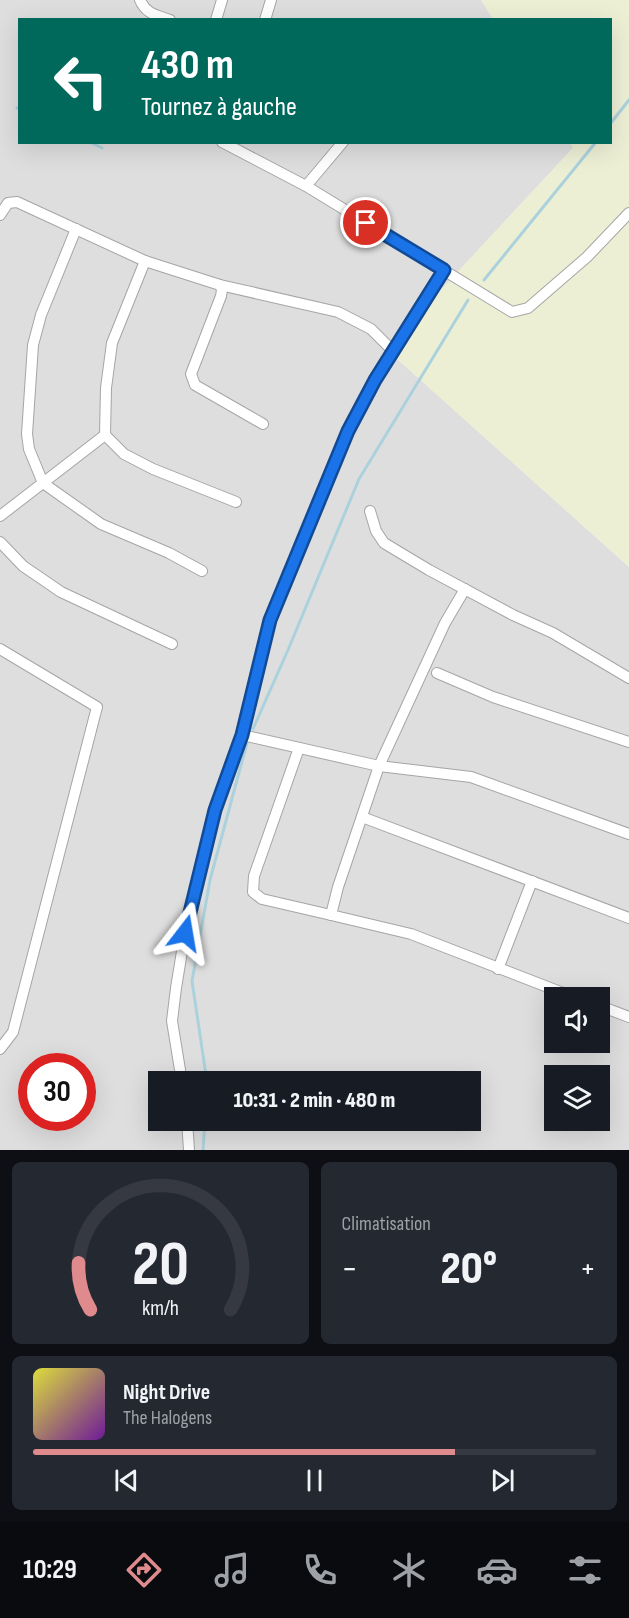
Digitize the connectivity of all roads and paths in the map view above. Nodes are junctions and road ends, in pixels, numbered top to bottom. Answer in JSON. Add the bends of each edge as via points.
{"nodes":[{"id":1,"x":140,"y":0,"type":"edge"},
{"id":2,"x":222,"y":0,"type":"edge"},
{"id":3,"x":271,"y":0,"type":"edge"},
{"id":4,"x":164,"y":18,"type":"edge"},
{"id":5,"x":217,"y":18,"type":"edge"},
{"id":6,"x":266,"y":18,"type":"edge"},
{"id":7,"x":226,"y":144,"type":"edge"},
{"id":8,"x":341,"y":144,"type":"edge"},
{"id":9,"x":306,"y":186,"type":"junction"},
{"id":10,"x":629,"y":213,"type":"edge"},
{"id":11,"x":0,"y":215,"type":"edge"},
{"id":12,"x":76,"y":229,"type":"junction"},
{"id":13,"x":145,"y":261,"type":"junction"},
{"id":14,"x":444,"y":270,"type":"junction"},
{"id":15,"x":220,"y":285,"type":"junction"},
{"id":16,"x":394,"y":351,"type":"junction"},
{"id":17,"x":263,"y":424,"type":"dead end"},
{"id":18,"x":105,"y":435,"type":"junction"},
{"id":19,"x":44,"y":483,"type":"junction"},
{"id":20,"x":236,"y":502,"type":"dead end"},
{"id":21,"x":370,"y":511,"type":"dead end"},
{"id":22,"x":0,"y":516,"type":"edge"},
{"id":23,"x":0,"y":542,"type":"edge"},
{"id":24,"x":202,"y":571,"type":"dead end"},
{"id":25,"x":465,"y":589,"type":"junction"},
{"id":26,"x":172,"y":644,"type":"dead end"},
{"id":27,"x":0,"y":649,"type":"edge"},
{"id":28,"x":437,"y":673,"type":"dead end"},
{"id":29,"x":629,"y":678,"type":"edge"},
{"id":30,"x":242,"y":735,"type":"junction"},
{"id":31,"x":629,"y":742,"type":"edge"},
{"id":32,"x":299,"y":748,"type":"junction"},
{"id":33,"x":379,"y":766,"type":"junction"},
{"id":34,"x":362,"y":817,"type":"junction"},
{"id":35,"x":629,"y":834,"type":"edge"},
{"id":36,"x":532,"y":881,"type":"junction"},
{"id":37,"x":331,"y":915,"type":"junction"},
{"id":38,"x":629,"y":918,"type":"edge"},
{"id":39,"x":498,"y":969,"type":"junction"},
{"id":40,"x":546,"y":987,"type":"edge"},
{"id":41,"x":610,"y":1010,"type":"edge"},
{"id":42,"x":629,"y":1017,"type":"edge"},
{"id":43,"x":0,"y":1049,"type":"edge"},
{"id":44,"x":180,"y":1071,"type":"edge"},
{"id":45,"x":188,"y":1131,"type":"edge"},
{"id":46,"x":189,"y":1150,"type":"edge"}],
"edges":[{"from":1,"to":4,"type":"street","via":[[144,9]]},
{"from":2,"to":5,"type":"street"},
{"from":3,"to":6,"type":"street"},
{"from":7,"to":9,"type":"street"},
{"from":8,"to":9,"type":"street"},
{"from":9,"to":14,"type":"street"},
{"from":10,"to":14,"type":"street","via":[[528,308],[512,312]]},
{"from":11,"to":12,"type":"street","via":[[8,203],[17,202]]},
{"from":12,"to":13,"type":"street"},
{"from":12,"to":19,"type":"street","via":[[33,345],[27,434],[29,449]]},
{"from":13,"to":15,"type":"street"},
{"from":13,"to":18,"type":"street","via":[[112,343]]},
{"from":14,"to":16,"type":"street"},
{"from":15,"to":16,"type":"street","via":[[339,312],[371,329]]},
{"from":15,"to":17,"type":"street","via":[[222,290],[192,380]]},
{"from":16,"to":30,"type":"street","via":[[348,431],[270,620]]},
{"from":18,"to":19,"type":"street"},
{"from":18,"to":20,"type":"street","via":[[124,454],[153,469]]},
{"from":19,"to":22,"type":"street"},
{"from":19,"to":24,"type":"street","via":[[101,524]]},
{"from":21,"to":25,"type":"street","via":[[384,543]]},
{"from":23,"to":26,"type":"street","via":[[23,566],[61,592]]},
{"from":25,"to":29,"type":"street","via":[[553,633]]},
{"from":25,"to":33,"type":"street","via":[[444,623]]},
{"from":27,"to":43,"type":"street","via":[[97,707],[13,1032]]},
{"from":28,"to":31,"type":"street","via":[[493,697]]},
{"from":30,"to":32,"type":"street"},
{"from":30,"to":44,"type":"street","via":[[215,810],[185,933],[172,1022]]},
{"from":32,"to":33,"type":"street"},
{"from":32,"to":37,"type":"street","via":[[254,876],[252,892],[262,899]]},
{"from":33,"to":34,"type":"street"},
{"from":33,"to":35,"type":"street","via":[[471,777]]},
{"from":34,"to":36,"type":"street"},
{"from":34,"to":37,"type":"street"},
{"from":36,"to":38,"type":"street"},
{"from":36,"to":39,"type":"street"},
{"from":37,"to":39,"type":"street","via":[[411,934]]},
{"from":39,"to":40,"type":"street"},
{"from":41,"to":42,"type":"street"},
{"from":45,"to":46,"type":"street"}]}
